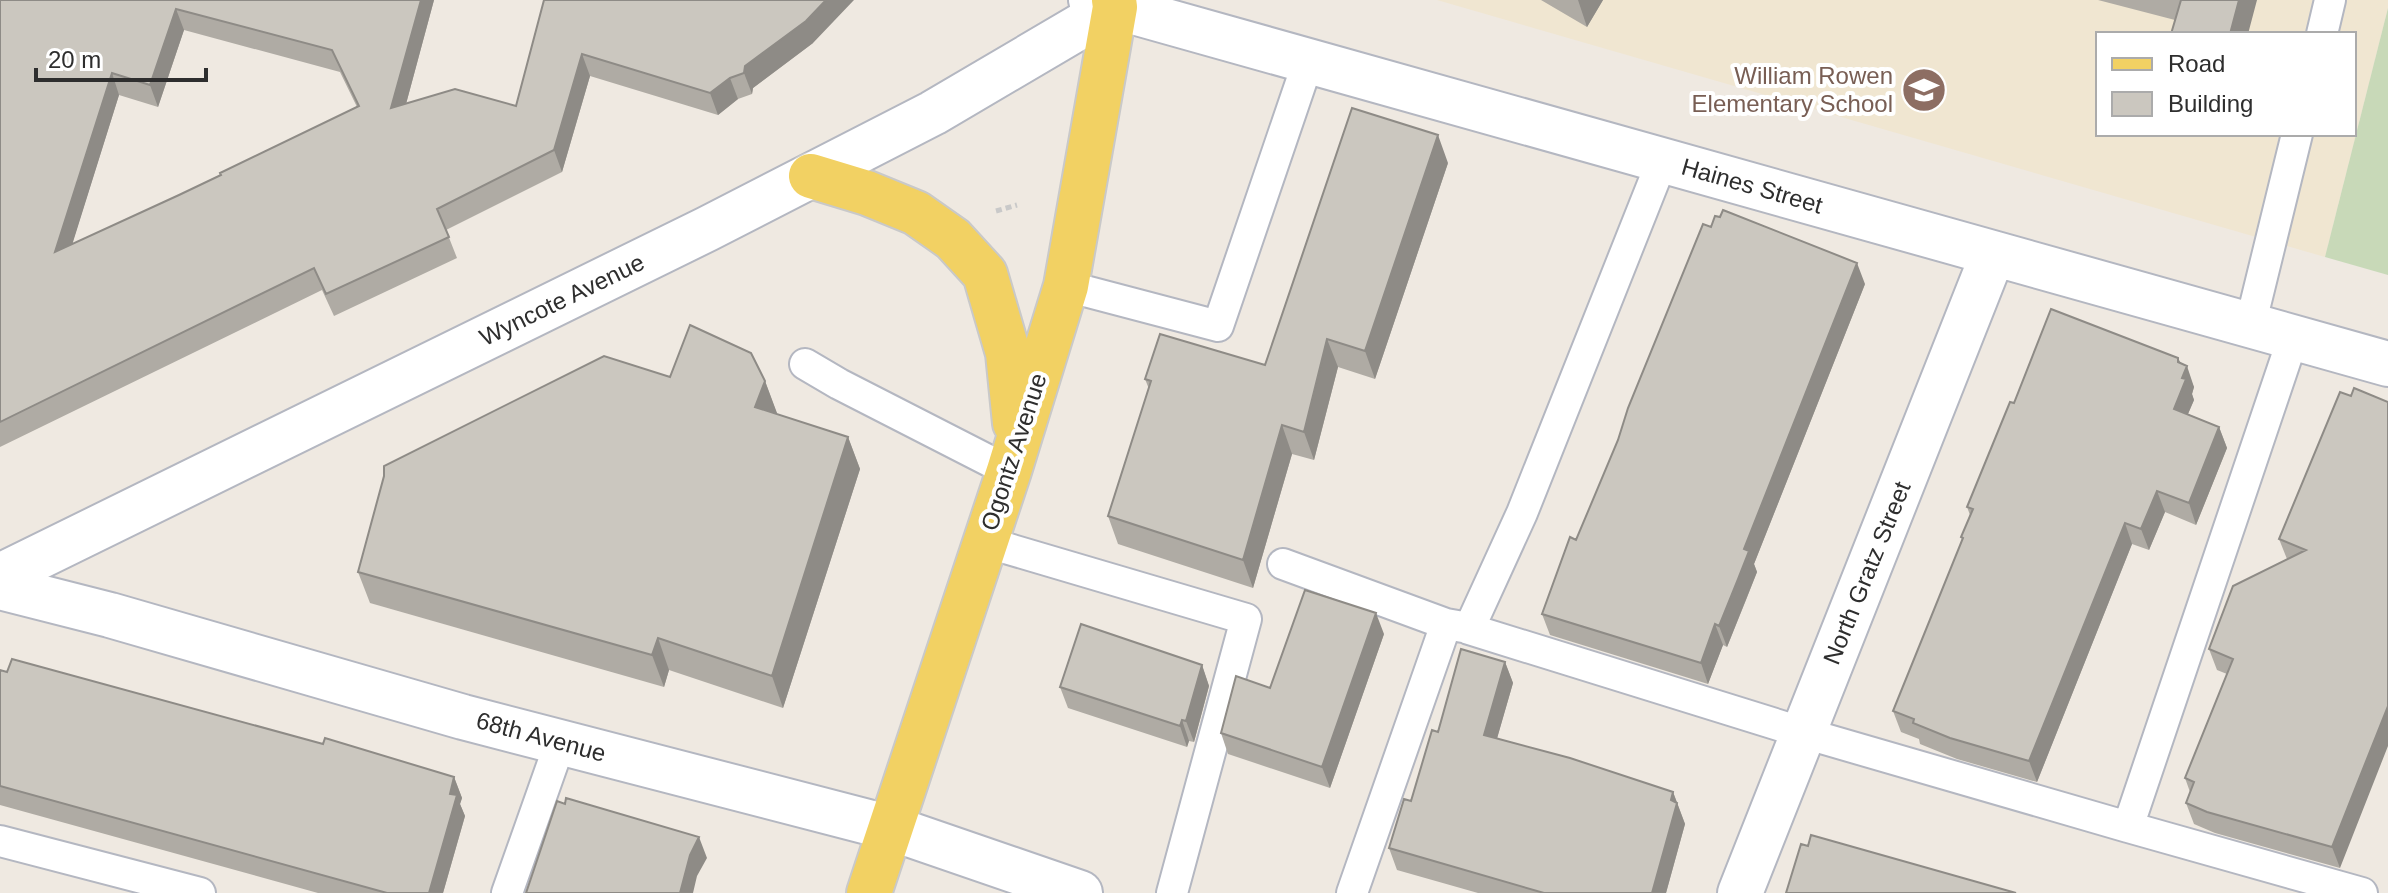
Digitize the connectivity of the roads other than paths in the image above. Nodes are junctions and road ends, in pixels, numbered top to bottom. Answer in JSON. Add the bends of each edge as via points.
{"nodes":[{"id":1,"x":2330,"y":0,"type":"edge"},
{"id":2,"x":1111,"y":2,"type":"edge"},
{"id":3,"x":2322,"y":32,"type":"edge"},
{"id":4,"x":1308,"y":62,"type":"junction"},
{"id":5,"x":2297,"y":136,"type":"edge"},
{"id":6,"x":1662,"y":161,"type":"junction"},
{"id":7,"x":811,"y":176,"type":"junction"},
{"id":8,"x":1993,"y":254,"type":"junction"},
{"id":9,"x":1066,"y":286,"type":"junction"},
{"id":10,"x":2250,"y":326,"type":"junction"},
{"id":11,"x":2293,"y":338,"type":"junction"},
{"id":12,"x":805,"y":364,"type":"dead end"},
{"id":13,"x":2388,"y":364,"type":"edge"},
{"id":14,"x":1013,"y":457,"type":"junction"},
{"id":15,"x":985,"y":542,"type":"junction"},
{"id":16,"x":1283,"y":564,"type":"dead end"},
{"id":17,"x":0,"y":576,"type":"edge"},
{"id":18,"x":0,"y":587,"type":"edge"},
{"id":19,"x":1458,"y":626,"type":"junction"},
{"id":20,"x":1804,"y":733,"type":"junction"},
{"id":21,"x":560,"y":743,"type":"junction"},
{"id":22,"x":2128,"y":827,"type":"junction"},
{"id":23,"x":891,"y":828,"type":"junction"},
{"id":24,"x":0,"y":841,"type":"edge"},
{"id":25,"x":200,"y":893,"type":"edge"},
{"id":26,"x":507,"y":893,"type":"edge"},
{"id":27,"x":869,"y":893,"type":"edge"},
{"id":28,"x":1079,"y":893,"type":"edge"},
{"id":29,"x":1172,"y":893,"type":"edge"},
{"id":30,"x":1352,"y":893,"type":"edge"},
{"id":31,"x":1740,"y":893,"type":"edge"},
{"id":32,"x":2362,"y":893,"type":"edge"}],
"edges":[{"from":1,"to":3,"type":"lane"},
{"from":2,"to":4,"type":"street","name":"Haines Street"},
{"from":2,"to":7,"type":"street","name":"Wyncote Avenue","via":[[933,113]]},
{"from":2,"to":9,"type":"main road","name":"Ogontz Avenue"},
{"from":4,"to":6,"type":"street","name":"Haines Street"},
{"from":4,"to":9,"type":"lane","via":[[1218,326]]},
{"from":5,"to":10,"type":"lane"},
{"from":6,"to":8,"type":"street","name":"Haines Street"},
{"from":6,"to":19,"type":"lane","via":[[1522,513]]},
{"from":7,"to":14,"type":"main road","via":[[916,213],[953,239],[985,274],[1008,353]]},
{"from":7,"to":17,"type":"street","name":"Wyncote Avenue"},
{"from":8,"to":10,"type":"street","name":"Haines Street"},
{"from":8,"to":20,"type":"street","name":"North Gratz Street"},
{"from":9,"to":14,"type":"main road","name":"Ogontz Avenue"},
{"from":10,"to":11,"type":"street","name":"Haines Street"},
{"from":11,"to":13,"type":"street","name":"Haines Street"},
{"from":11,"to":22,"type":"lane"},
{"from":12,"to":14,"type":"lane","via":[[839,384]]},
{"from":14,"to":15,"type":"main road","name":"Ogontz Avenue"},
{"from":15,"to":23,"type":"main road","name":"Ogontz Avenue"},
{"from":15,"to":29,"type":"lane","via":[[1246,619]]},
{"from":16,"to":19,"type":"lane"},
{"from":18,"to":21,"type":"street","name":"68th Avenue"},
{"from":19,"to":20,"type":"lane"},
{"from":19,"to":30,"type":"lane"},
{"from":20,"to":22,"type":"lane"},
{"from":20,"to":31,"type":"street","name":"North Gratz Street"},
{"from":21,"to":23,"type":"street","name":"68th Avenue"},
{"from":21,"to":26,"type":"lane"},
{"from":22,"to":32,"type":"lane"},
{"from":23,"to":27,"type":"main road","name":"Ogontz Avenue"},
{"from":23,"to":28,"type":"street","name":"68th Avenue"},
{"from":24,"to":25,"type":"lane"}]}
